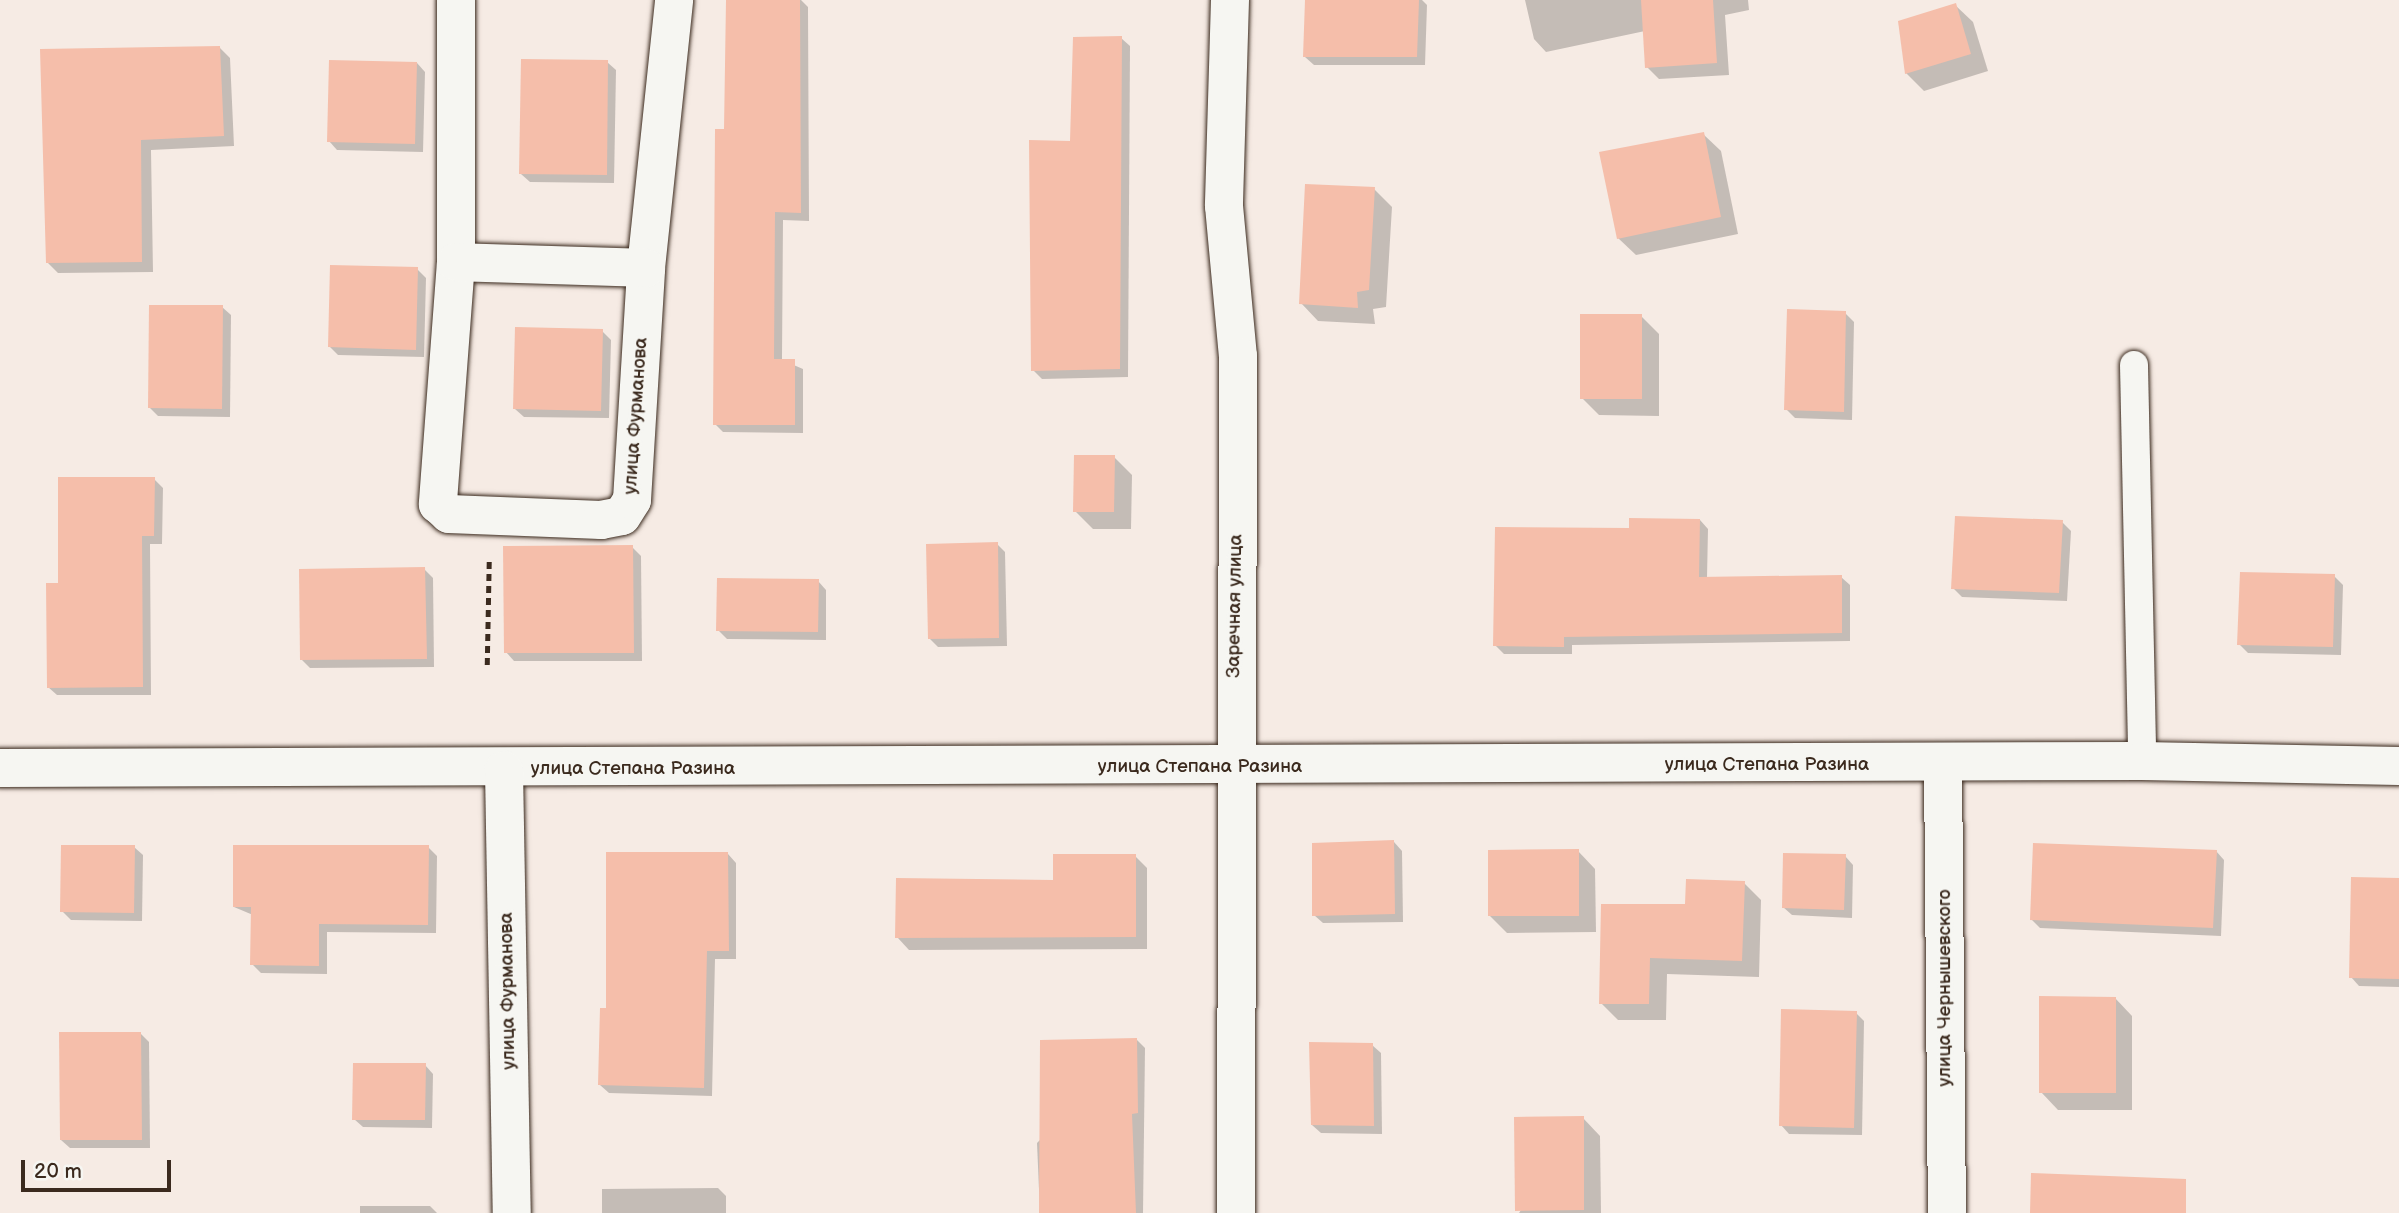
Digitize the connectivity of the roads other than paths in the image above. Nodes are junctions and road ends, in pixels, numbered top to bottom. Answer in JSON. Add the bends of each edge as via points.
{"nodes":[{"id":1,"x":456,"y":0,"type":"edge"},
{"id":2,"x":674,"y":0,"type":"edge"},
{"id":3,"x":1230,"y":0,"type":"edge"},
{"id":4,"x":456,"y":262,"type":"junction"},
{"id":5,"x":646,"y":268,"type":"junction"},
{"id":6,"x":2134,"y":365,"type":"dead end"},
{"id":7,"x":2142,"y":761,"type":"junction"},
{"id":8,"x":1943,"y":764,"type":"junction"},
{"id":9,"x":2399,"y":766,"type":"edge"},
{"id":10,"x":1233,"y":767,"type":"junction"},
{"id":11,"x":0,"y":768,"type":"edge"},
{"id":12,"x":504,"y":770,"type":"junction"},
{"id":13,"x":512,"y":1213,"type":"edge"},
{"id":14,"x":1236,"y":1213,"type":"edge"},
{"id":15,"x":1947,"y":1213,"type":"edge"}],
"edges":[{"from":1,"to":4,"type":"street"},
{"from":2,"to":5,"type":"street","name":"улица Фурманова"},
{"from":3,"to":10,"type":"street","name":"Заречная улица","via":[[1224,206],[1238,356]]},
{"from":4,"to":5,"type":"street"},
{"from":4,"to":5,"type":"street","name":"улица Фурманова","via":[[435,489],[449,514],[622,516],[632,500]]},
{"from":6,"to":7,"type":"lane"},
{"from":7,"to":8,"type":"street","name":"улица Степана Разина"},
{"from":7,"to":9,"type":"street","name":"улица Степана Разина"},
{"from":8,"to":10,"type":"street","name":"улица Степана Разина"},
{"from":8,"to":15,"type":"street","name":"улица Чернышевского"},
{"from":10,"to":12,"type":"street","name":"улица Степана Разина"},
{"from":10,"to":14,"type":"street","name":"Заречная улица"},
{"from":11,"to":12,"type":"street","name":"улица Степана Разина"},
{"from":12,"to":13,"type":"street","name":"улица Фурманова"}]}
